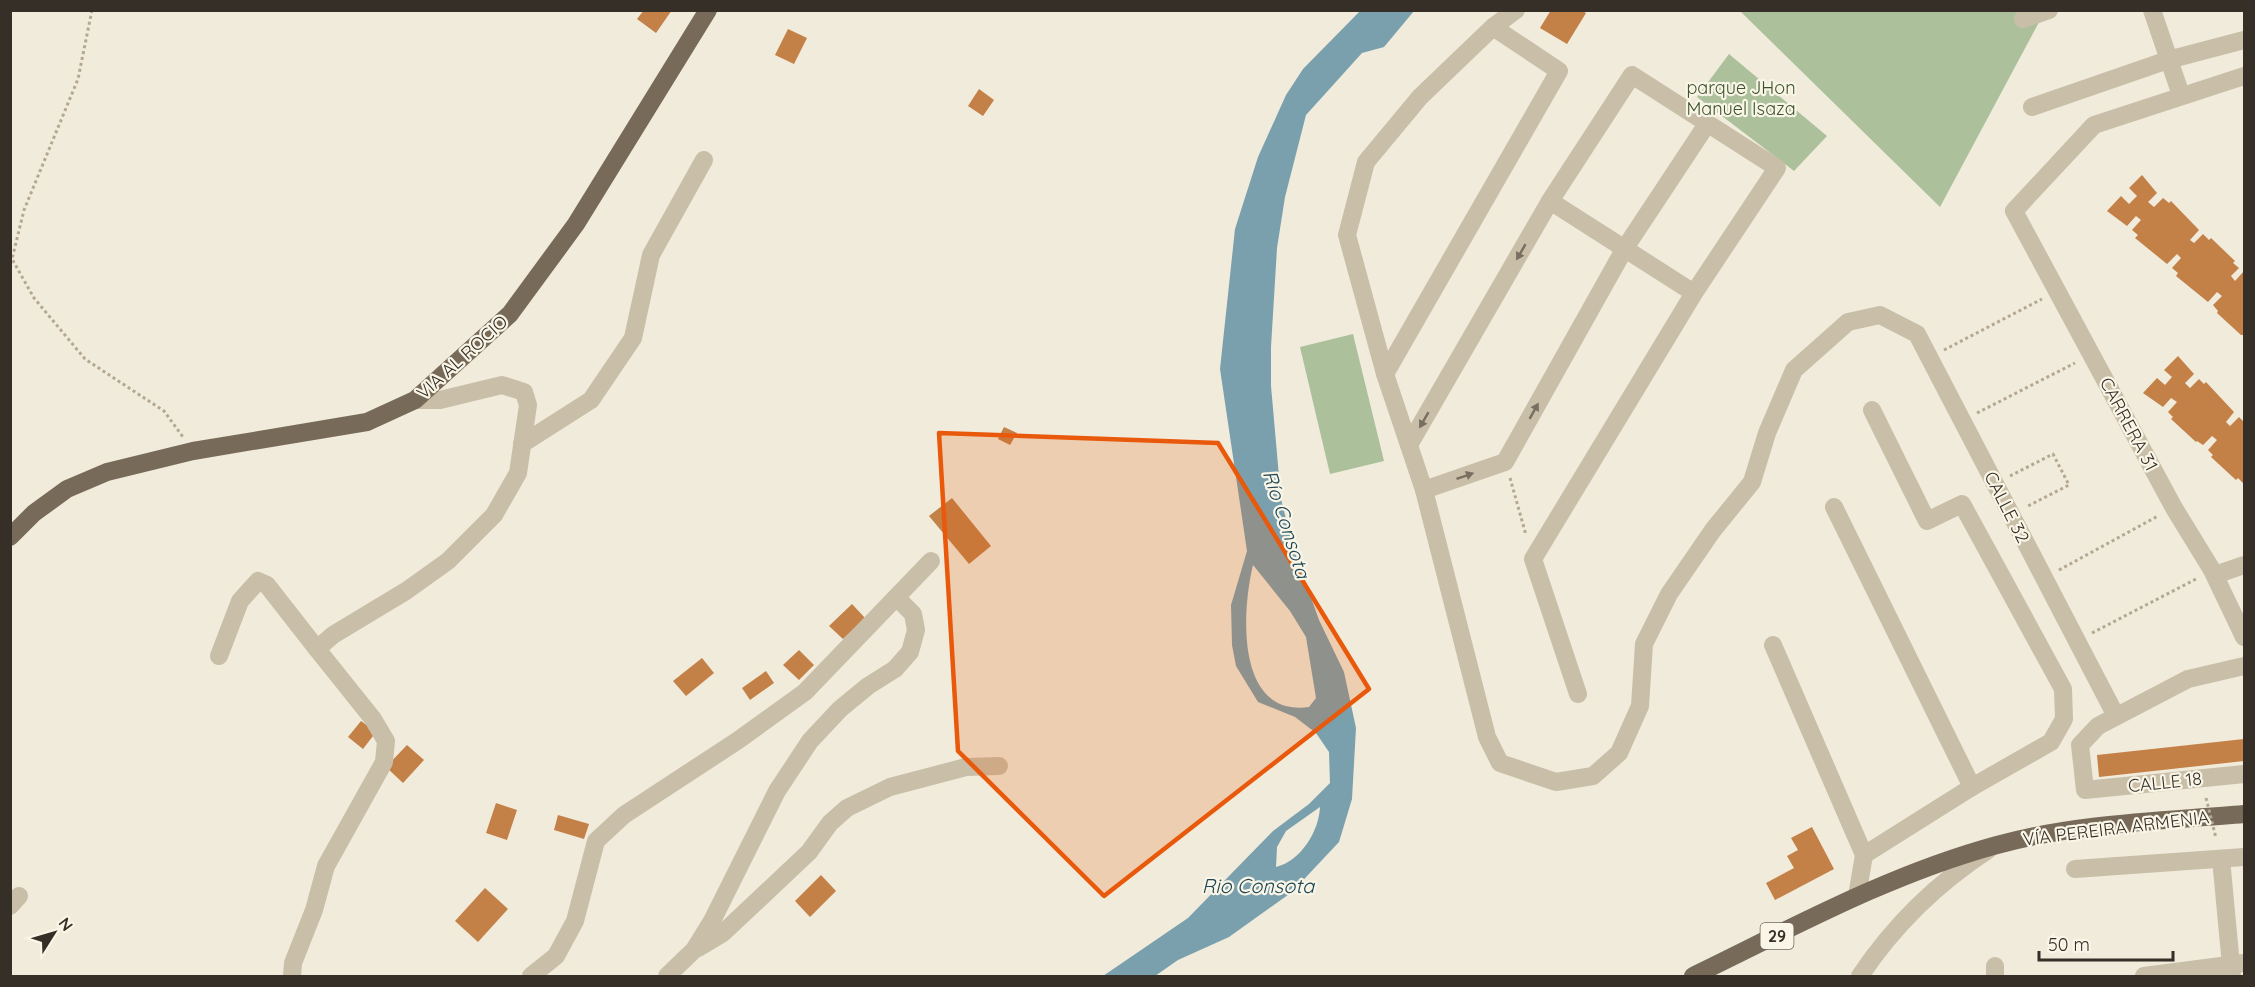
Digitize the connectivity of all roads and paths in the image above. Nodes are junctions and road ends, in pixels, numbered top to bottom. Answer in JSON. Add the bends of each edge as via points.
{"nodes":[{"id":1,"x":92,"y":10,"type":"edge"},
{"id":2,"x":708,"y":10,"type":"edge"},
{"id":3,"x":1516,"y":10,"type":"edge"},
{"id":4,"x":2049,"y":10,"type":"edge"},
{"id":5,"x":2152,"y":10,"type":"edge"},
{"id":6,"x":2023,"y":19,"type":"dead end"},
{"id":7,"x":1493,"y":27,"type":"junction"},
{"id":8,"x":2244,"y":40,"type":"edge"},
{"id":9,"x":2168,"y":60,"type":"junction"},
{"id":10,"x":2244,"y":75,"type":"edge"},
{"id":11,"x":2181,"y":95,"type":"junction"},
{"id":12,"x":2032,"y":107,"type":"dead end"},
{"id":13,"x":1707,"y":123,"type":"junction"},
{"id":14,"x":704,"y":159,"type":"dead end"},
{"id":15,"x":1550,"y":201,"type":"junction"},
{"id":16,"x":1625,"y":248,"type":"junction"},
{"id":17,"x":2059,"y":290,"type":"junction"},
{"id":18,"x":1694,"y":293,"type":"junction"},
{"id":19,"x":2092,"y":354,"type":"junction"},
{"id":20,"x":1929,"y":357,"type":"junction"},
{"id":21,"x":1385,"y":374,"type":"junction"},
{"id":22,"x":415,"y":400,"type":"junction"},
{"id":23,"x":1872,"y":410,"type":"dead end"},
{"id":24,"x":1962,"y":421,"type":"junction"},
{"id":25,"x":522,"y":444,"type":"junction"},
{"id":26,"x":1409,"y":445,"type":"junction"},
{"id":27,"x":193,"y":451,"type":"junction"},
{"id":28,"x":1505,"y":462,"type":"junction"},
{"id":29,"x":1995,"y":484,"type":"junction"},
{"id":30,"x":1424,"y":490,"type":"junction"},
{"id":31,"x":1834,"y":507,"type":"dead end"},
{"id":32,"x":2174,"y":508,"type":"junction"},
{"id":33,"x":2011,"y":514,"type":"junction"},
{"id":34,"x":10,"y":537,"type":"edge"},
{"id":35,"x":1533,"y":559,"type":"junction"},
{"id":36,"x":931,"y":561,"type":"dead end"},
{"id":37,"x":2244,"y":565,"type":"edge"},
{"id":38,"x":2214,"y":573,"type":"junction"},
{"id":39,"x":2044,"y":578,"type":"junction"},
{"id":40,"x":897,"y":598,"type":"junction"},
{"id":41,"x":2244,"y":637,"type":"edge"},
{"id":42,"x":2077,"y":641,"type":"junction"},
{"id":43,"x":1773,"y":645,"type":"dead end"},
{"id":44,"x":317,"y":649,"type":"junction"},
{"id":45,"x":219,"y":656,"type":"dead end"},
{"id":46,"x":2244,"y":666,"type":"edge"},
{"id":47,"x":1578,"y":694,"type":"dead end"},
{"id":48,"x":2116,"y":716,"type":"junction"},
{"id":49,"x":999,"y":766,"type":"dead end"},
{"id":50,"x":2244,"y":774,"type":"edge"},
{"id":51,"x":1972,"y":787,"type":"junction"},
{"id":52,"x":2206,"y":798,"type":"dead end"},
{"id":53,"x":2244,"y":814,"type":"edge"},
{"id":54,"x":2216,"y":838,"type":"dead end"},
{"id":55,"x":1997,"y":844,"type":"junction"},
{"id":56,"x":1864,"y":855,"type":"junction"},
{"id":57,"x":2244,"y":857,"type":"edge"},
{"id":58,"x":2221,"y":859,"type":"junction"},
{"id":59,"x":2075,"y":869,"type":"dead end"},
{"id":60,"x":1857,"y":896,"type":"junction"},
{"id":61,"x":694,"y":950,"type":"junction"},
{"id":62,"x":2236,"y":968,"type":"edge"},
{"id":63,"x":292,"y":976,"type":"edge"},
{"id":64,"x":531,"y":976,"type":"edge"},
{"id":65,"x":667,"y":976,"type":"edge"},
{"id":66,"x":1693,"y":976,"type":"edge"},
{"id":67,"x":1860,"y":976,"type":"edge"},
{"id":68,"x":2144,"y":976,"type":"edge"}],
"edges":[{"from":1,"to":27,"type":"path","via":[[78,78],[24,210],[12,259],[34,298],[86,359],[164,411]]},
{"from":2,"to":22,"type":"main road","name":"VIA AL ROCIO","via":[[576,224],[510,314]]},
{"from":3,"to":7,"type":"street"},
{"from":4,"to":6,"type":"street"},
{"from":5,"to":9,"type":"street"},
{"from":7,"to":21,"type":"street","via":[[1420,97],[1366,162],[1347,235]]},
{"from":7,"to":21,"type":"street","via":[[1559,71]]},
{"from":8,"to":9,"type":"street"},
{"from":9,"to":11,"type":"street"},
{"from":9,"to":12,"type":"street"},
{"from":10,"to":11,"type":"street"},
{"from":11,"to":17,"type":"street","name":"CARRERA 31","via":[[2094,125],[2014,211]]},
{"from":13,"to":15,"type":"street","via":[[1632,75]]},
{"from":13,"to":16,"type":"street"},
{"from":13,"to":18,"type":"street","via":[[1777,168]]},
{"from":14,"to":25,"type":"street","via":[[651,255],[633,338],[591,400]]},
{"from":15,"to":16,"type":"street"},
{"from":15,"to":26,"type":"street","one_way":true},
{"from":16,"to":18,"type":"street"},
{"from":28,"to":16,"type":"street","one_way":true},
{"from":17,"to":19,"type":"street","name":"CARRERA 31"},
{"from":17,"to":20,"type":"path"},
{"from":18,"to":35,"type":"street"},
{"from":19,"to":24,"type":"path"},
{"from":19,"to":32,"type":"street","name":"CARRERA 31"},
{"from":20,"to":24,"type":"street","name":"CALLE 32"},
{"from":20,"to":30,"type":"street","name":"CALLE 32","via":[[1917,334],[1880,315],[1848,322],[1794,370],[1767,433],[1752,482],[1706,539],[1669,594],[1644,644],[1640,706],[1619,753],[1593,776],[1556,782],[1500,763],[1487,737]]},
{"from":21,"to":26,"type":"street"},
{"from":22,"to":25,"type":"street","via":[[440,399],[502,385],[524,392],[528,405]]},
{"from":22,"to":27,"type":"main road","name":"VIA AL ROCIO","via":[[367,422]]},
{"from":23,"to":51,"type":"street","via":[[1927,521],[1962,504],[2063,689],[2064,718],[2051,741]]},
{"from":24,"to":29,"type":"street","name":"CALLE 32"},
{"from":25,"to":44,"type":"street","via":[[518,474],[495,515],[448,561]]},
{"from":26,"to":30,"type":"street"},
{"from":27,"to":34,"type":"main road","name":"VIA AL ROCIO","via":[[107,472],[68,489],[34,513]]},
{"from":30,"to":28,"type":"street","one_way":true},
{"from":28,"to":35,"type":"path"},
{"from":29,"to":33,"type":"street","name":"CALLE 32"},
{"from":29,"to":33,"type":"path","via":[[2053,454],[2069,485]]},
{"from":31,"to":51,"type":"street"},
{"from":32,"to":38,"type":"street","name":"CARRERA 31"},
{"from":32,"to":39,"type":"path"},
{"from":33,"to":39,"type":"street","name":"CALLE 32"},
{"from":35,"to":47,"type":"street"},
{"from":36,"to":40,"type":"street"},
{"from":37,"to":38,"type":"street"},
{"from":38,"to":41,"type":"street","name":"CARRERA 31"},
{"from":38,"to":42,"type":"path"},
{"from":39,"to":42,"type":"street","name":"CALLE 32"},
{"from":40,"to":61,"type":"street","via":[[913,614],[916,630],[910,652],[895,669],[840,709],[810,741],[777,791]]},
{"from":40,"to":64,"type":"street","via":[[805,692],[624,815],[596,841],[575,921],[556,956]]},
{"from":42,"to":48,"type":"street","name":"CALLE 32"},
{"from":43,"to":56,"type":"street"},
{"from":44,"to":45,"type":"street","via":[[267,585],[258,581],[240,601]]},
{"from":44,"to":63,"type":"street","via":[[386,741],[384,762],[326,866]]},
{"from":46,"to":48,"type":"street","via":[[2188,679]]},
{"from":48,"to":50,"type":"street","name":"CALLE 18","via":[[2098,726],[2080,745],[2085,790]]},
{"from":49,"to":61,"type":"street","via":[[966,767],[890,787],[847,808],[830,823],[809,852],[723,933]]},
{"from":51,"to":56,"type":"street"},
{"from":52,"to":54,"type":"path","bridge":true},
{"from":53,"to":55,"type":"main road","name":"VÍA PEREIRA ARMENIA","number":"29","via":[[2110,826]]},
{"from":55,"to":60,"type":"main road","name":"VÍA PEREIRA ARMENIA","number":"29"},
{"from":55,"to":67,"type":"street","via":[[1938,885],[1913,909]]},
{"from":56,"to":60,"type":"street"},
{"from":57,"to":58,"type":"street"},
{"from":58,"to":59,"type":"street"},
{"from":58,"to":62,"type":"street"},
{"from":60,"to":66,"type":"main road","name":"VÍA PEREIRA ARMENIA","number":"29"},
{"from":61,"to":65,"type":"street"},
{"from":62,"to":68,"type":"street"}]}
